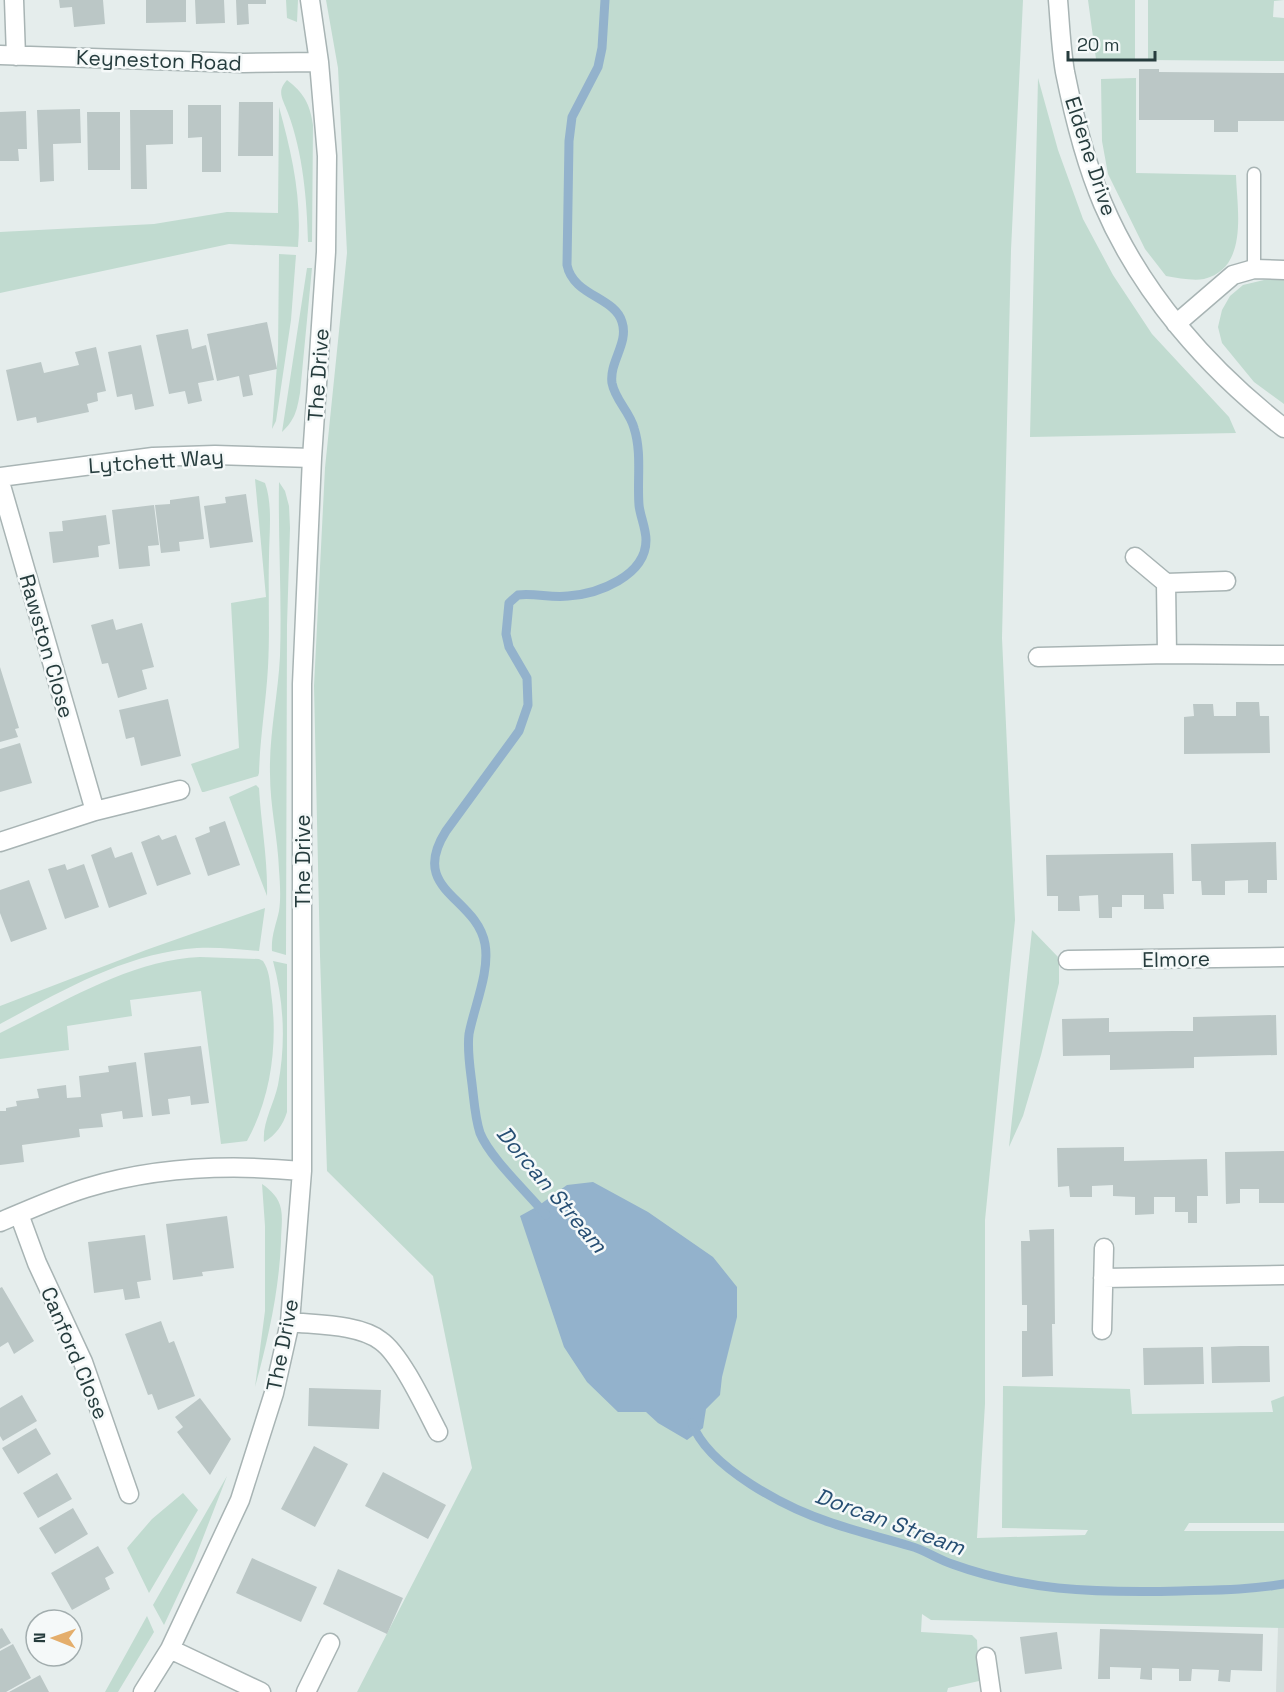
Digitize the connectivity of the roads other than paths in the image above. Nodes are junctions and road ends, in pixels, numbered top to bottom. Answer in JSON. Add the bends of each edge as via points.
{"nodes":[{"id":1,"x":14,"y":0,"type":"edge"},
{"id":2,"x":310,"y":0,"type":"edge"},
{"id":3,"x":1058,"y":0,"type":"edge"},
{"id":4,"x":8,"y":56,"type":"edge"},
{"id":5,"x":319,"y":62,"type":"junction"},
{"id":6,"x":1254,"y":174,"type":"dead end"},
{"id":7,"x":1254,"y":269,"type":"junction"},
{"id":8,"x":1284,"y":270,"type":"edge"},
{"id":9,"x":1176,"y":324,"type":"junction"},
{"id":10,"x":1284,"y":428,"type":"edge"},
{"id":11,"x":312,"y":458,"type":"junction"},
{"id":12,"x":0,"y":477,"type":"edge"},
{"id":13,"x":0,"y":482,"type":"edge"},
{"id":14,"x":1135,"y":557,"type":"dead end"},
{"id":15,"x":1226,"y":580,"type":"dead end"},
{"id":16,"x":1166,"y":583,"type":"junction"},
{"id":17,"x":1167,"y":654,"type":"junction"},
{"id":18,"x":1284,"y":655,"type":"edge"},
{"id":19,"x":1038,"y":657,"type":"dead end"},
{"id":20,"x":180,"y":790,"type":"dead end"},
{"id":21,"x":95,"y":811,"type":"junction"},
{"id":22,"x":0,"y":842,"type":"edge"},
{"id":23,"x":1284,"y":957,"type":"edge"},
{"id":24,"x":1068,"y":960,"type":"dead end"},
{"id":25,"x":302,"y":1171,"type":"junction"},
{"id":26,"x":19,"y":1214,"type":"junction"},
{"id":27,"x":0,"y":1222,"type":"edge"},
{"id":28,"x":1104,"y":1248,"type":"dead end"},
{"id":29,"x":1284,"y":1275,"type":"edge"},
{"id":30,"x":1103,"y":1278,"type":"junction"},
{"id":31,"x":290,"y":1322,"type":"junction"},
{"id":32,"x":1102,"y":1330,"type":"dead end"},
{"id":33,"x":438,"y":1432,"type":"dead end"},
{"id":34,"x":129,"y":1494,"type":"dead end"},
{"id":35,"x":330,"y":1643,"type":"dead end"},
{"id":36,"x":170,"y":1649,"type":"junction"},
{"id":37,"x":986,"y":1657,"type":"dead end"},
{"id":38,"x":142,"y":1692,"type":"edge"},
{"id":39,"x":261,"y":1692,"type":"edge"},
{"id":40,"x":306,"y":1692,"type":"edge"},
{"id":41,"x":992,"y":1692,"type":"edge"}],
"edges":[{"from":1,"to":4,"type":"street"},
{"from":2,"to":5,"type":"street","name":"The Drive"},
{"from":3,"to":9,"type":"street","name":"Eldene Drive","via":[[1065,70],[1080,138],[1103,203],[1133,263]]},
{"from":4,"to":5,"type":"street","name":"Keyneston Road"},
{"from":5,"to":11,"type":"street","name":"The Drive","via":[[327,156],[326,252]]},
{"from":6,"to":7,"type":"lane"},
{"from":7,"to":8,"type":"street"},
{"from":7,"to":9,"type":"street","via":[[1233,275]]},
{"from":9,"to":10,"type":"street","name":"Eldene Drive"},
{"from":11,"to":12,"type":"street","name":"Lytchett Way","via":[[153,457]]},
{"from":11,"to":25,"type":"street","name":"The Drive","via":[[302,684]]},
{"from":13,"to":21,"type":"street","name":"Rawston Close"},
{"from":14,"to":16,"type":"street"},
{"from":15,"to":16,"type":"street"},
{"from":16,"to":17,"type":"street"},
{"from":17,"to":18,"type":"street"},
{"from":17,"to":19,"type":"street"},
{"from":20,"to":21,"type":"street"},
{"from":21,"to":22,"type":"street"},
{"from":23,"to":24,"type":"street","name":"Elmore"},
{"from":25,"to":26,"type":"street","via":[[261,1167],[158,1173],[86,1188]]},
{"from":25,"to":31,"type":"street","name":"The Drive"},
{"from":26,"to":27,"type":"street"},
{"from":26,"to":34,"type":"street","name":"Canford Close","via":[[83,1362]]},
{"from":28,"to":30,"type":"street"},
{"from":29,"to":30,"type":"street"},
{"from":30,"to":32,"type":"street"},
{"from":31,"to":33,"type":"street","via":[[342,1328],[381,1341],[411,1382]]},
{"from":31,"to":36,"type":"street","name":"The Drive","via":[[274,1393],[240,1500]]},
{"from":35,"to":40,"type":"street"},
{"from":36,"to":38,"type":"street","name":"The Drive"},
{"from":36,"to":39,"type":"street"},
{"from":37,"to":41,"type":"street"}]}
